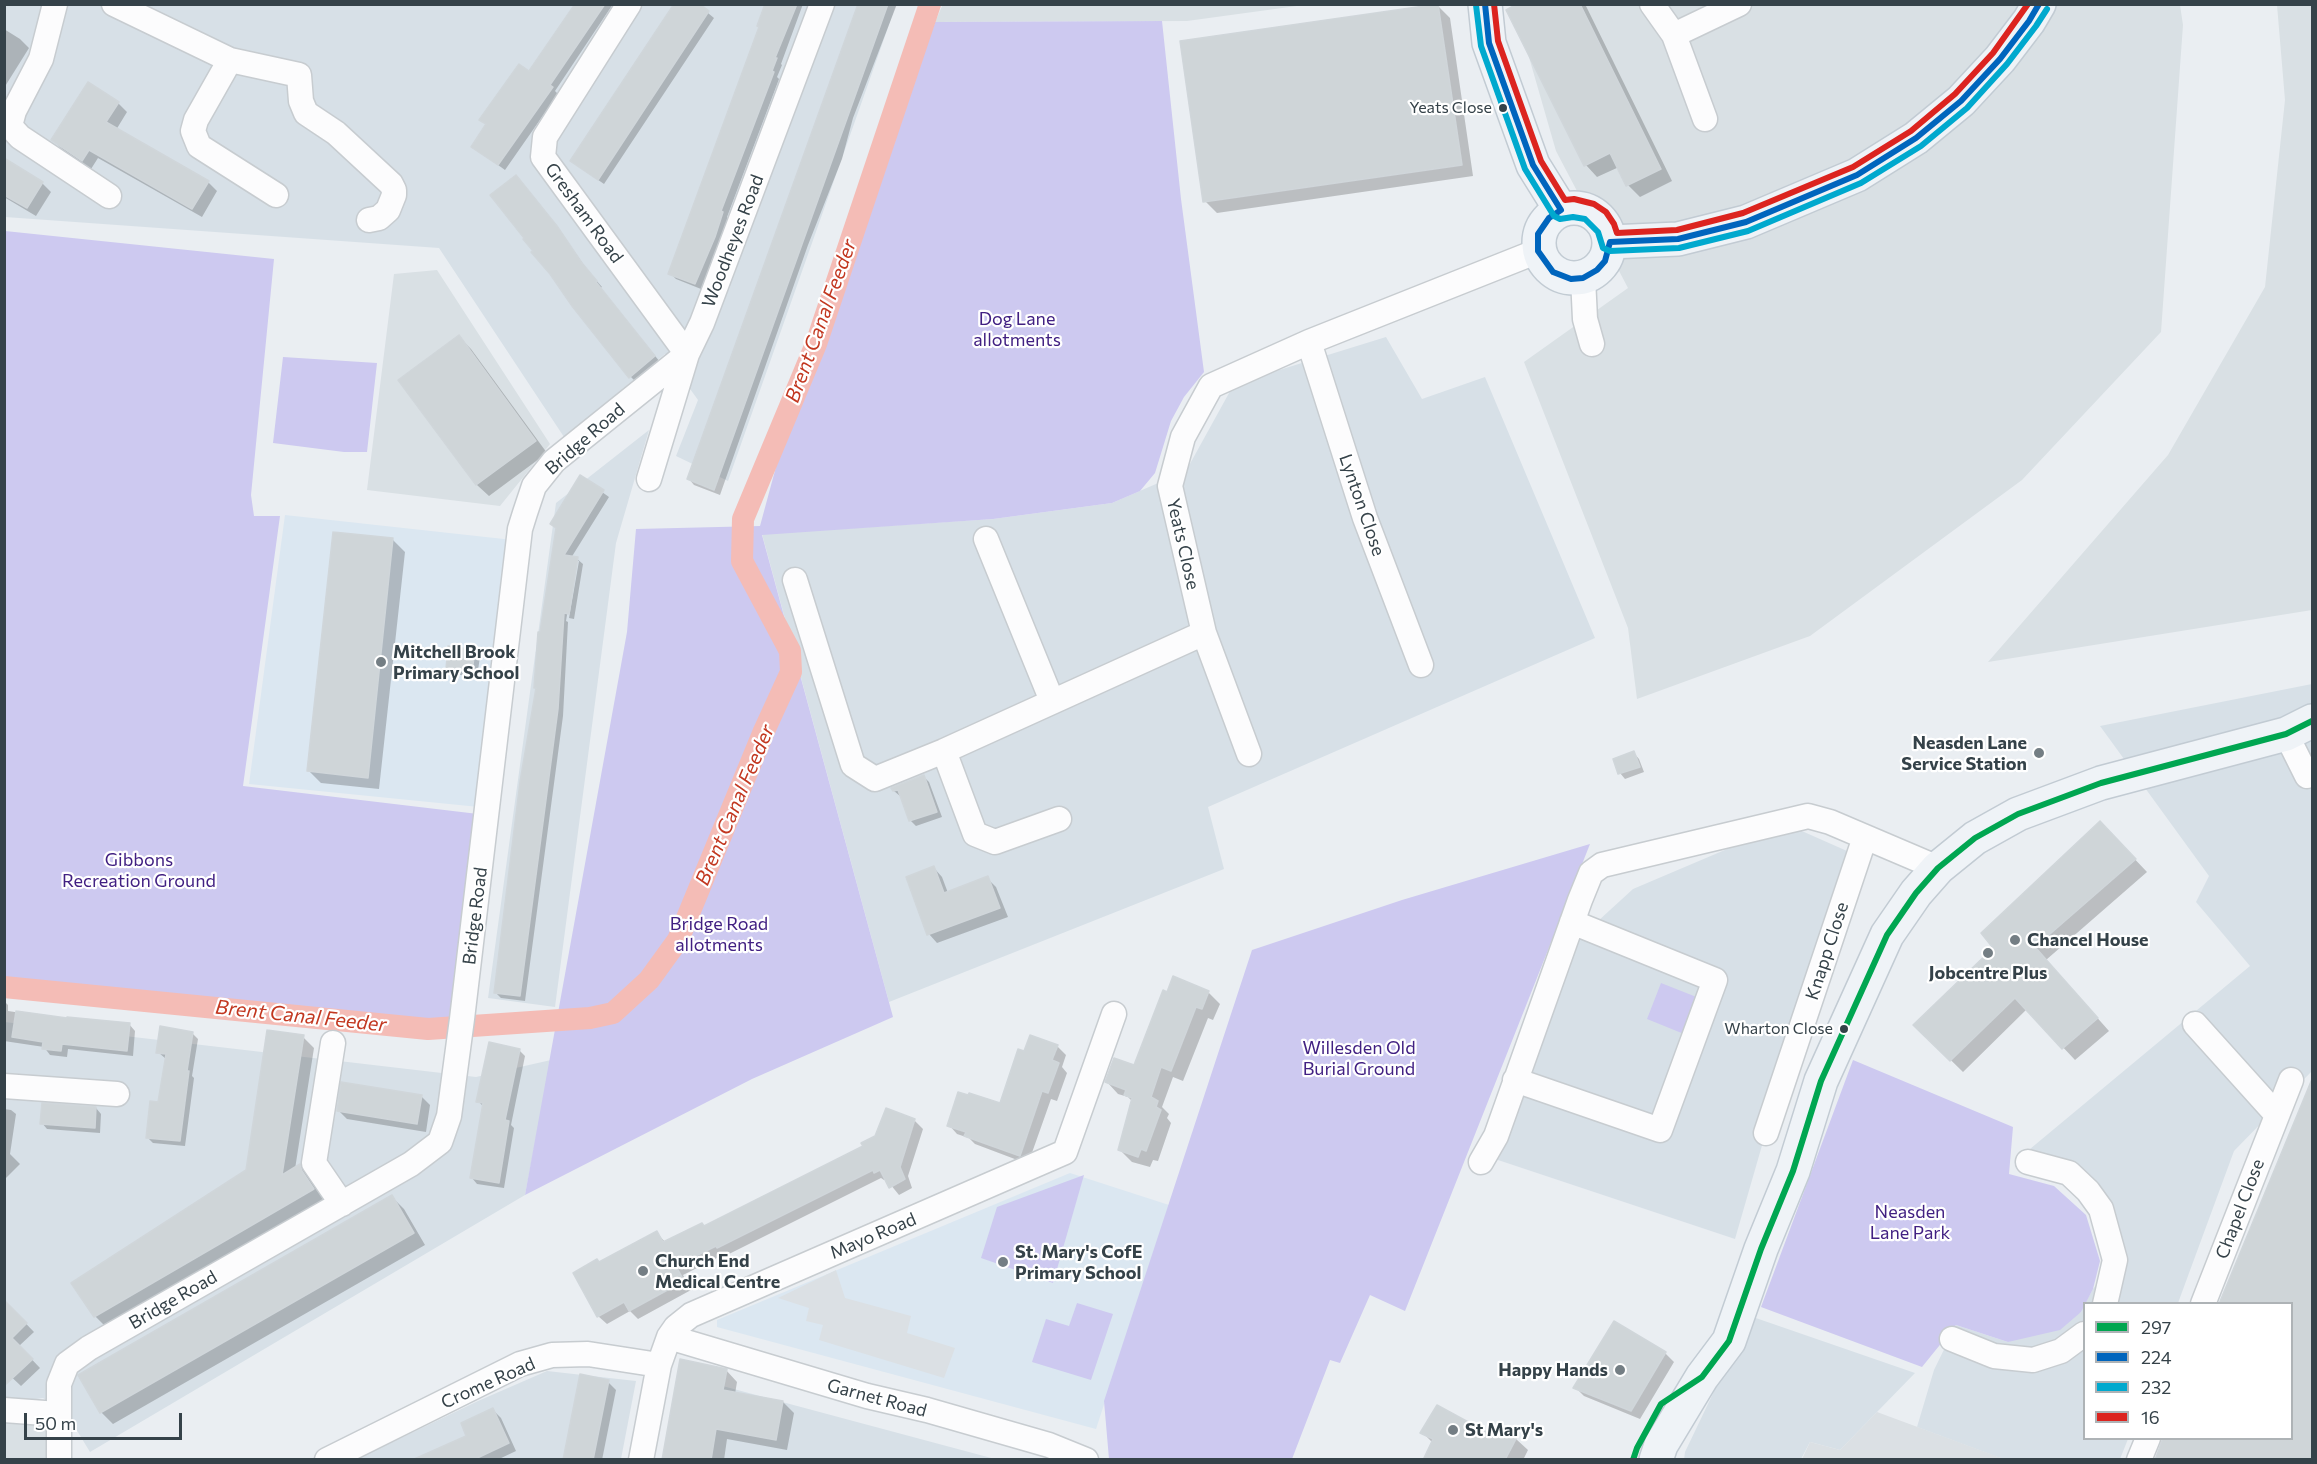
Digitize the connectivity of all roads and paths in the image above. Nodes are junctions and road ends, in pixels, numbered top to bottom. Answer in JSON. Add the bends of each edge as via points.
{"nodes":[{"id":1,"x":55,"y":4,"type":"edge"},
{"id":2,"x":114,"y":4,"type":"edge"},
{"id":3,"x":629,"y":4,"type":"edge"},
{"id":4,"x":822,"y":4,"type":"edge"},
{"id":5,"x":1485,"y":4,"type":"edge"},
{"id":6,"x":1652,"y":4,"type":"edge"},
{"id":7,"x":1739,"y":4,"type":"edge"},
{"id":8,"x":2039,"y":4,"type":"edge"},
{"id":9,"x":1674,"y":36,"type":"junction"},
{"id":10,"x":230,"y":60,"type":"junction"},
{"id":11,"x":1705,"y":119,"type":"dead end"},
{"id":12,"x":276,"y":195,"type":"dead end"},
{"id":13,"x":109,"y":196,"type":"dead end"},
{"id":14,"x":1561,"y":210,"type":"junction"},
{"id":15,"x":369,"y":220,"type":"dead end"},
{"id":16,"x":1610,"y":243,"type":"junction"},
{"id":17,"x":1538,"y":251,"type":"junction"},
{"id":18,"x":1583,"y":278,"type":"junction"},
{"id":19,"x":1309,"y":342,"type":"junction"},
{"id":20,"x":1592,"y":344,"type":"dead end"},
{"id":21,"x":687,"y":354,"type":"junction"},
{"id":22,"x":649,"y":479,"type":"dead end"},
{"id":23,"x":986,"y":539,"type":"dead end"},
{"id":24,"x":795,"y":580,"type":"dead end"},
{"id":25,"x":1204,"y":633,"type":"junction"},
{"id":26,"x":1421,"y":665,"type":"dead end"},
{"id":27,"x":1052,"y":701,"type":"junction"},
{"id":28,"x":2299,"y":727,"type":"edge"},
{"id":29,"x":944,"y":751,"type":"junction"},
{"id":30,"x":1250,"y":754,"type":"dead end"},
{"id":31,"x":2307,"y":777,"type":"dead end"},
{"id":32,"x":1059,"y":819,"type":"dead end"},
{"id":33,"x":1865,"y":837,"type":"junction"},
{"id":34,"x":1938,"y":868,"type":"junction"},
{"id":35,"x":1572,"y":922,"type":"junction"},
{"id":36,"x":1114,"y":1014,"type":"dead end"},
{"id":37,"x":2195,"y":1024,"type":"dead end"},
{"id":38,"x":333,"y":1043,"type":"dead end"},
{"id":39,"x":1515,"y":1080,"type":"junction"},
{"id":40,"x":2290,"y":1080,"type":"dead end"},
{"id":41,"x":4,"y":1086,"type":"edge"},
{"id":42,"x":117,"y":1094,"type":"dead end"},
{"id":43,"x":2276,"y":1114,"type":"junction"},
{"id":44,"x":1766,"y":1133,"type":"dead end"},
{"id":45,"x":1481,"y":1162,"type":"dead end"},
{"id":46,"x":2028,"y":1162,"type":"dead end"},
{"id":47,"x":342,"y":1204,"type":"junction"},
{"id":48,"x":2104,"y":1302,"type":"edge"},
{"id":49,"x":2204,"y":1302,"type":"edge"},
{"id":50,"x":2083,"y":1335,"type":"edge"},
{"id":51,"x":669,"y":1337,"type":"junction"},
{"id":52,"x":1952,"y":1339,"type":"dead end"},
{"id":53,"x":659,"y":1365,"type":"junction"},
{"id":54,"x":1702,"y":1377,"type":"junction"},
{"id":55,"x":4,"y":1410,"type":"edge"},
{"id":56,"x":58,"y":1414,"type":"junction"},
{"id":57,"x":2147,"y":1440,"type":"edge"},
{"id":58,"x":59,"y":1460,"type":"edge"},
{"id":59,"x":327,"y":1460,"type":"edge"},
{"id":60,"x":641,"y":1460,"type":"edge"},
{"id":61,"x":1086,"y":1460,"type":"edge"},
{"id":62,"x":1633,"y":1460,"type":"edge"},
{"id":63,"x":1656,"y":1460,"type":"edge"},
{"id":64,"x":2139,"y":1460,"type":"edge"}],
"edges":[{"from":1,"to":13,"type":"street","via":[[41,59],[10,126],[20,137]]},
{"from":2,"to":10,"type":"street"},
{"from":3,"to":21,"type":"street","name":"Gresham Road","via":[[545,137],[543,157]]},
{"from":4,"to":21,"type":"street","name":"Woodheyes Road"},
{"from":5,"to":14,"type":"main road","via":[[1489,43],[1533,165]]},
{"from":6,"to":9,"type":"street"},
{"from":7,"to":9,"type":"street"},
{"from":8,"to":16,"type":"main road","via":[[2000,59],[1961,101],[1916,138],[1857,175],[1746,222],[1678,239]]},
{"from":9,"to":11,"type":"street"},
{"from":10,"to":12,"type":"street","via":[[193,131],[199,146]]},
{"from":10,"to":15,"type":"street","via":[[307,74],[301,101],[306,113],[336,133],[394,190],[388,210],[382,217]]},
{"from":14,"to":16,"type":"main road","via":[[1589,211],[1606,228]]},
{"from":14,"to":17,"type":"main road","via":[[1549,218],[1538,234]]},
{"from":16,"to":18,"type":"main road","via":[[1605,261]]},
{"from":17,"to":18,"type":"main road","via":[[1559,276]]},
{"from":17,"to":19,"type":"street","name":"Yeats Close"},
{"from":18,"to":20,"type":"street","via":[[1585,319]]},
{"from":19,"to":25,"type":"street","name":"Yeats Close","via":[[1211,386],[1183,437],[1170,486]]},
{"from":19,"to":26,"type":"street","name":"Lynton Close","via":[[1365,518]]},
{"from":21,"to":22,"type":"street","name":"Woodheyes Road"},
{"from":21,"to":47,"type":"street","name":"Bridge Road","via":[[554,462],[534,486],[520,529],[448,1116],[440,1142],[411,1164]]},
{"from":23,"to":27,"type":"street"},
{"from":24,"to":29,"type":"street","via":[[853,765],[875,779]]},
{"from":25,"to":27,"type":"street"},
{"from":25,"to":30,"type":"street","name":"Yeats Close"},
{"from":27,"to":29,"type":"street"},
{"from":28,"to":31,"type":"street"},
{"from":28,"to":34,"type":"main road","via":[[2101,783],[2018,814],[1976,838]]},
{"from":29,"to":32,"type":"street","via":[[975,834],[995,842]]},
{"from":33,"to":34,"type":"street"},
{"from":33,"to":35,"type":"street","via":[[1808,816],[1602,865],[1591,873]]},
{"from":33,"to":44,"type":"street","name":"Knapp Close"},
{"from":34,"to":54,"type":"main road","via":[[1887,935],[1821,1081],[1729,1341]]},
{"from":35,"to":39,"type":"street"},
{"from":35,"to":39,"type":"street","via":[[1715,980],[1660,1130]]},
{"from":36,"to":51,"type":"street","name":"Mayo Road","via":[[1065,1152],[691,1315]]},
{"from":37,"to":43,"type":"street"},
{"from":38,"to":47,"type":"street","via":[[314,1164]]},
{"from":39,"to":45,"type":"street","via":[[1496,1136]]},
{"from":40,"to":43,"type":"street","name":"Chapel Close"},
{"from":41,"to":42,"type":"street"},
{"from":43,"to":49,"type":"street","name":"Chapel Close"},
{"from":46,"to":48,"type":"street","via":[[2069,1173],[2101,1209],[2115,1260]]},
{"from":47,"to":56,"type":"street","name":"Bridge Road","via":[[67,1364],[59,1384]]},
{"from":50,"to":52,"type":"street","via":[[2061,1351],[2033,1360],[1994,1356]]},
{"from":51,"to":53,"type":"street","name":"Mayo Road"},
{"from":51,"to":61,"type":"street","name":"Garnet Road","via":[[1049,1445]]},
{"from":53,"to":59,"type":"street","name":"Crome Road","via":[[588,1354],[552,1355],[520,1364]]},
{"from":53,"to":60,"type":"street","name":"Mayo Road"},
{"from":54,"to":62,"type":"main road","via":[[1661,1404]]},
{"from":54,"to":63,"type":"main road"},
{"from":55,"to":56,"type":"street"},
{"from":56,"to":58,"type":"street","name":"Bridge Road"},
{"from":57,"to":64,"type":"street"}]}
